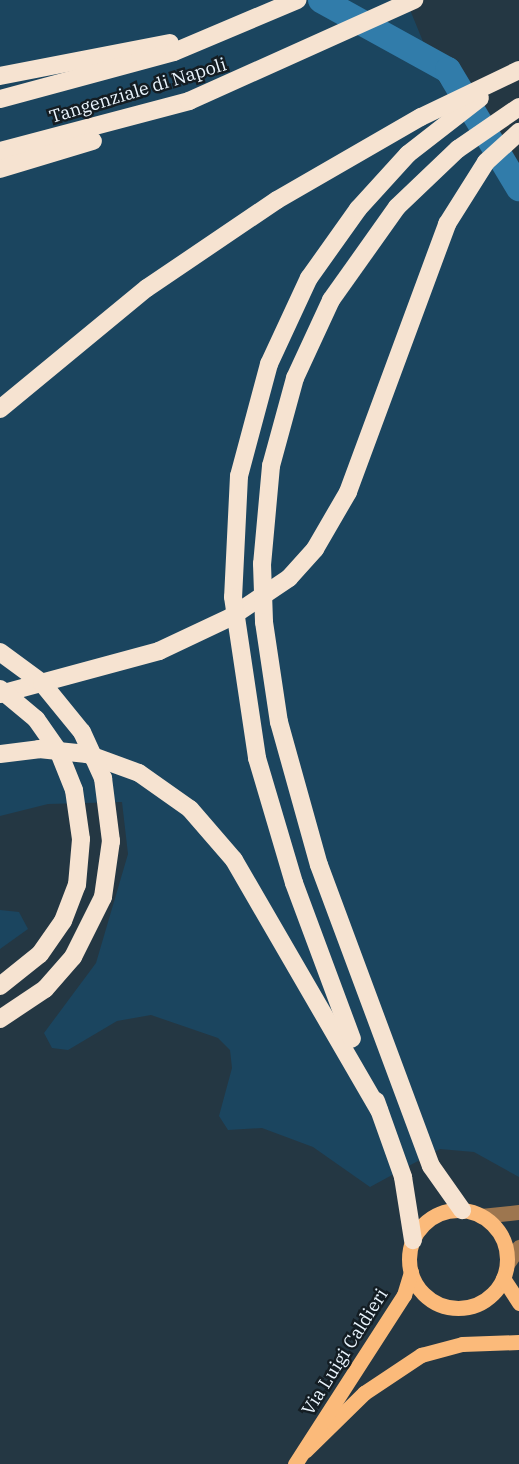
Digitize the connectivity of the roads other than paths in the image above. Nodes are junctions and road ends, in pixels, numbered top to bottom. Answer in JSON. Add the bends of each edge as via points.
{"nodes":[{"id":1,"x":297,"y":0,"type":"edge"},
{"id":2,"x":414,"y":0,"type":"edge"},
{"id":3,"x":219,"y":34,"type":"junction"},
{"id":4,"x":518,"y":70,"type":"edge"},
{"id":5,"x":0,"y":76,"type":"edge"},
{"id":6,"x":0,"y":99,"type":"edge"},
{"id":7,"x":189,"y":101,"type":"junction"},
{"id":8,"x":519,"y":107,"type":"edge"},
{"id":9,"x":519,"y":132,"type":"edge"},
{"id":10,"x":0,"y":151,"type":"edge"},
{"id":11,"x":0,"y":169,"type":"edge"},
{"id":12,"x":0,"y":410,"type":"edge"},
{"id":13,"x":0,"y":652,"type":"edge"},
{"id":14,"x":0,"y":689,"type":"edge"},
{"id":15,"x":0,"y":694,"type":"edge"},
{"id":16,"x":0,"y":754,"type":"edge"},
{"id":17,"x":0,"y":986,"type":"edge"},
{"id":18,"x":0,"y":1019,"type":"edge"},
{"id":19,"x":379,"y":1110,"type":"junction"},
{"id":20,"x":462,"y":1210,"type":"junction"},
{"id":21,"x":519,"y":1212,"type":"edge"},
{"id":22,"x":481,"y":1216,"type":"junction"},
{"id":23,"x":412,"y":1240,"type":"junction"},
{"id":24,"x":519,"y":1247,"type":"edge"},
{"id":25,"x":505,"y":1271,"type":"junction"},
{"id":26,"x":411,"y":1272,"type":"junction"},
{"id":27,"x":519,"y":1303,"type":"edge"},
{"id":28,"x":519,"y":1342,"type":"edge"},
{"id":29,"x":305,"y":1451,"type":"junction"},
{"id":30,"x":295,"y":1464,"type":"edge"}],
"edges":[{"from":1,"to":3,"type":"highway","name":"Tangenziale di Napoli"},
{"from":2,"to":7,"type":"highway","name":"Tangenziale di Napoli"},
{"from":3,"to":5,"type":"highway"},
{"from":3,"to":6,"type":"highway","name":"Tangenziale di Napoli","via":[[132,66]]},
{"from":4,"to":12,"type":"highway","via":[[422,117],[277,200],[147,288]]},
{"from":4,"to":19,"type":"highway","bridge":true,"via":[[408,154],[333,241],[268,364],[239,476],[233,597],[257,758],[294,883]]},
{"from":7,"to":10,"type":"highway","name":"Tangenziale di Napoli"},
{"from":7,"to":11,"type":"highway","via":[[63,152]]},
{"from":8,"to":20,"type":"highway","bridge":true,"via":[[458,149],[397,207],[331,300],[280,422],[262,554],[270,672],[315,854],[431,1166]]},
{"from":9,"to":15,"type":"highway","bridge":true,"via":[[486,162],[447,224],[348,492],[315,549],[289,578],[231,617],[169,646]]},
{"from":13,"to":18,"type":"highway","bridge":true,"via":[[42,683],[82,732],[103,778],[111,842],[103,897],[73,957],[45,989]]},
{"from":14,"to":17,"type":"highway","bridge":true,"via":[[36,719],[58,750],[74,790],[81,839],[77,885],[63,921],[40,954]]},
{"from":16,"to":19,"type":"highway","bridge":true,"via":[[39,749],[87,754],[139,773],[190,809],[234,860]]},
{"from":19,"to":23,"type":"highway","via":[[403,1177]]},
{"from":20,"to":22,"type":"main road"},
{"from":20,"to":23,"type":"main road","via":[[432,1217]]},
{"from":21,"to":22,"type":"street"},
{"from":22,"to":25,"type":"main road","via":[[501,1236]]},
{"from":23,"to":26,"type":"main road"},
{"from":24,"to":25,"type":"street"},
{"from":25,"to":26,"type":"main road","via":[[484,1301],[455,1309],[427,1297]]},
{"from":25,"to":27,"type":"main road"},
{"from":26,"to":29,"type":"main road","name":"Via Luigi Caldieri","via":[[395,1310]]},
{"from":28,"to":29,"type":"main road","name":"Via Luigi Caldieri","via":[[462,1344],[421,1355],[364,1393]]},
{"from":29,"to":30,"type":"main road","name":"Via Luigi Caldieri"}]}
